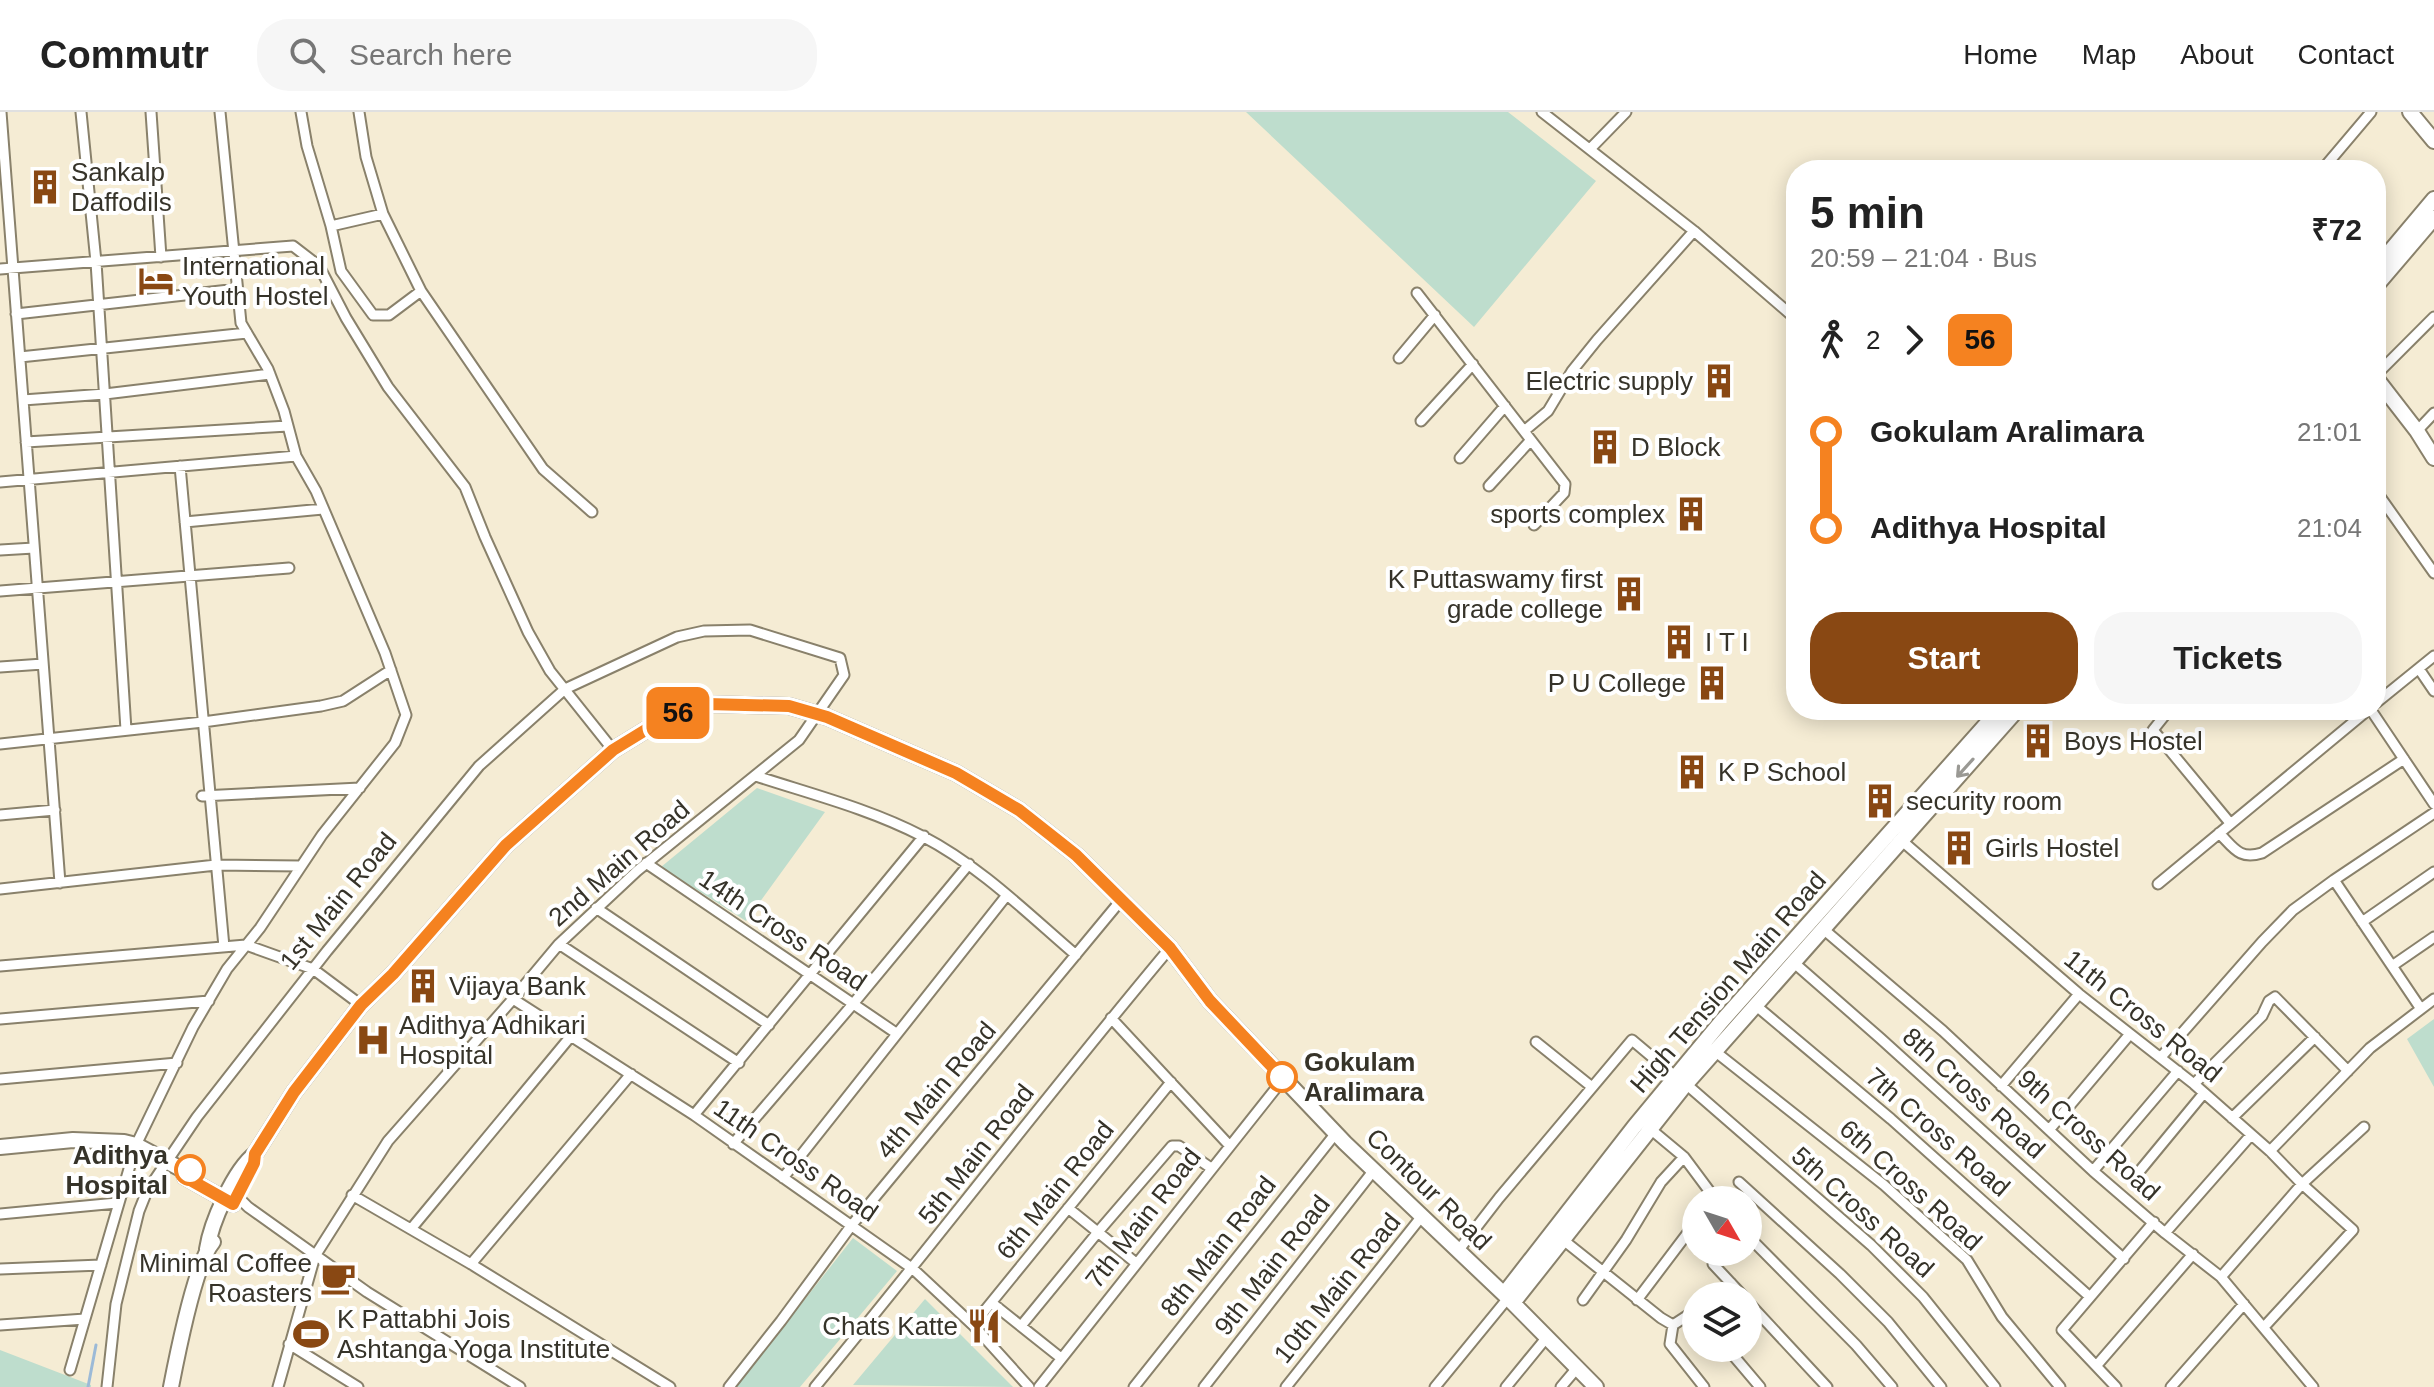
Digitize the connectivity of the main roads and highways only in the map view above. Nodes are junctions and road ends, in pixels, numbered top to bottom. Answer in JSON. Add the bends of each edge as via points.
{"nodes":[{"id":1,"x":2410,"y":112,"type":"edge"},
{"id":2,"x":2434,"y":141,"type":"edge"},
{"id":3,"x":2434,"y":199,"type":"edge"},
{"id":4,"x":2434,"y":218,"type":"edge"},
{"id":5,"x":2386,"y":256,"type":"edge"},
{"id":6,"x":2386,"y":274,"type":"edge"},
{"id":7,"x":2386,"y":392,"type":"edge"},
{"id":8,"x":2434,"y":458,"type":"edge"},
{"id":9,"x":1990,"y":720,"type":"edge"},
{"id":10,"x":2008,"y":720,"type":"edge"},
{"id":11,"x":1709,"y":1046,"type":"junction"},
{"id":12,"x":1644,"y":1124,"type":"junction"},
{"id":13,"x":0,"y":1147,"type":"edge"},
{"id":14,"x":234,"y":1200,"type":"junction"},
{"id":15,"x":1508,"y":1299,"type":"junction"},
{"id":16,"x":171,"y":1387,"type":"edge"},
{"id":17,"x":1596,"y":1387,"type":"edge"}],
"edges":[{"from":1,"to":2,"type":"main road"},
{"from":3,"to":5,"type":"main road"},
{"from":4,"to":6,"type":"main road"},
{"from":7,"to":8,"type":"main road"},
{"from":9,"to":11,"type":"main road","name":"High Tension Main Road"},
{"from":10,"to":11,"type":"main road","one_way":true,"via":[[1754,1004]]},
{"from":11,"to":12,"type":"main road","name":"High Tension Main Road"},
{"from":12,"to":15,"type":"main road","name":"High Tension Main Road"},
{"from":12,"to":15,"type":"main road","via":[[1562,1239]]},
{"from":13,"to":14,"type":"main road","via":[[73,1140],[124,1142]]},
{"from":14,"to":15,"type":"main road","name":"Contour Road","via":[[247,1160],[294,1092],[361,1005],[506,845],[613,750],[670,715],[707,704],[789,706],[956,773],[1019,810],[1076,855],[1170,948],[1210,1001],[1336,1133]]},
{"from":14,"to":16,"type":"main road","name":"Contour Road","via":[[207,1249]]},
{"from":15,"to":17,"type":"main road","name":"Contour Road"}]}
